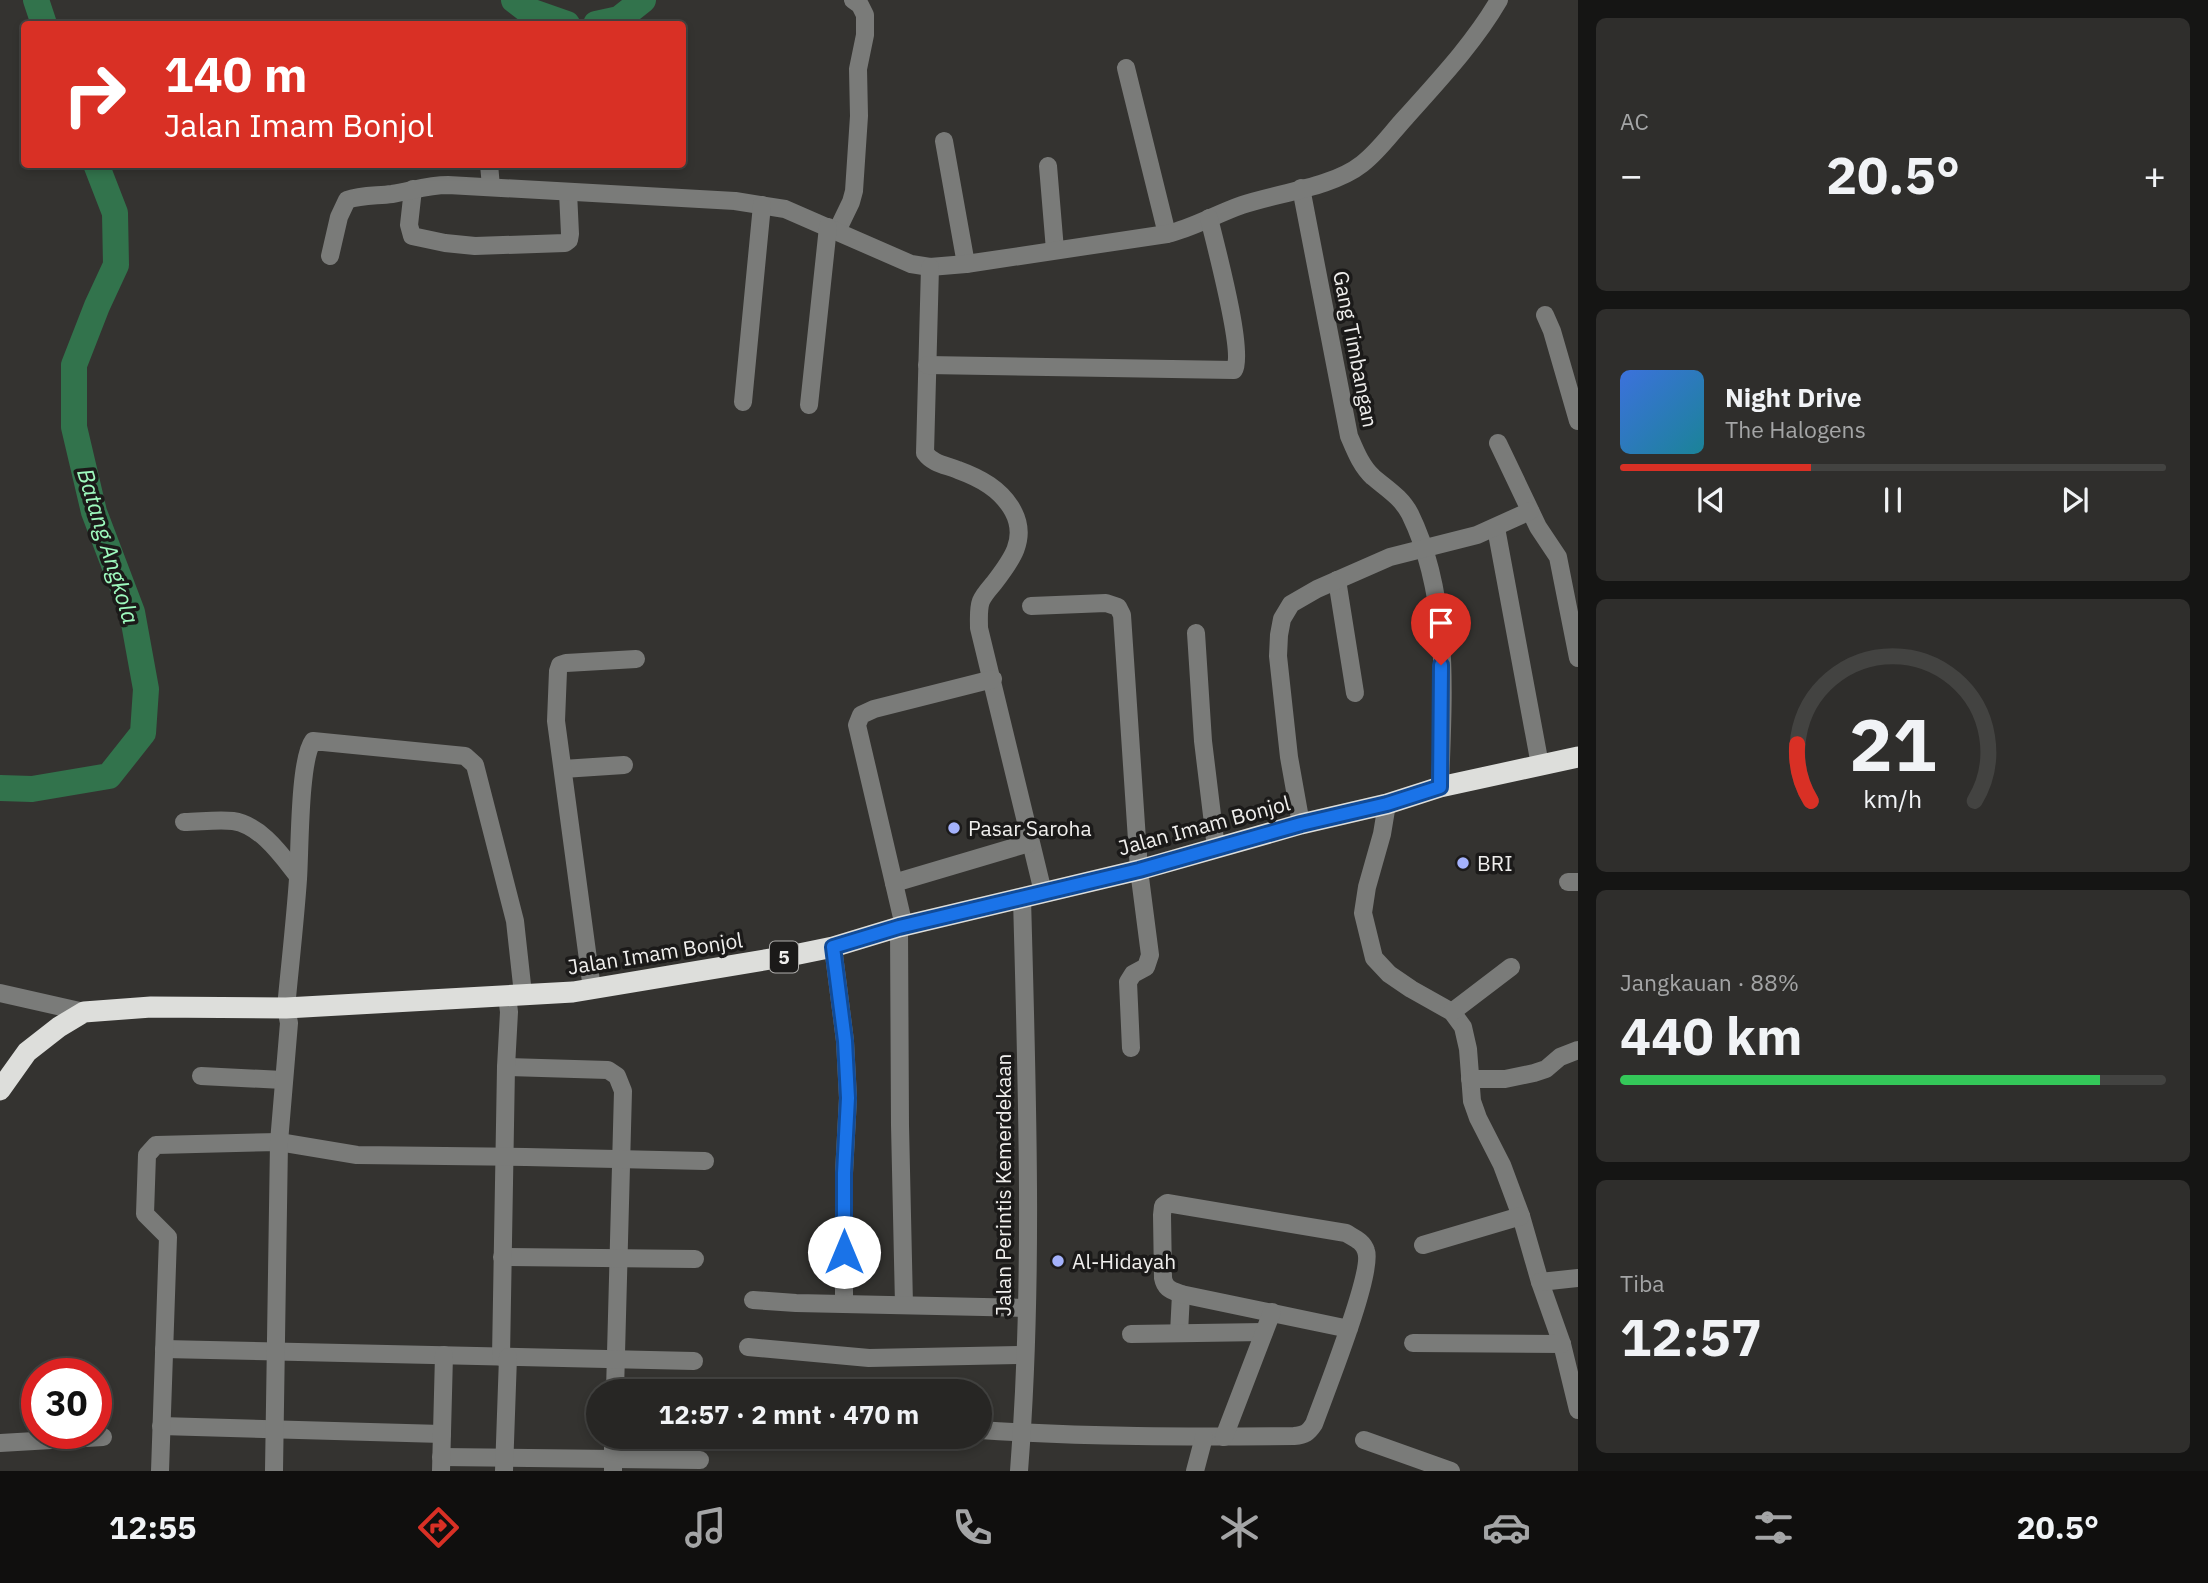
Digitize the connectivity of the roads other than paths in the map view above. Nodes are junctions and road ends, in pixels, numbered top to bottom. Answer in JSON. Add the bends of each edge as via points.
{"nodes":[{"id":1,"x":1499,"y":0,"type":"edge"},
{"id":2,"x":858,"y":2,"type":"edge"},
{"id":3,"x":1126,"y":68,"type":"dead end"},
{"id":4,"x":944,"y":141,"type":"dead end"},
{"id":5,"x":1048,"y":166,"type":"dead end"},
{"id":6,"x":489,"y":168,"type":"edge"},
{"id":7,"x":491,"y":187,"type":"junction"},
{"id":8,"x":1301,"y":188,"type":"junction"},
{"id":9,"x":413,"y":189,"type":"junction"},
{"id":10,"x":568,"y":192,"type":"junction"},
{"id":11,"x":762,"y":205,"type":"junction"},
{"id":12,"x":1209,"y":218,"type":"junction"},
{"id":13,"x":833,"y":229,"type":"junction"},
{"id":14,"x":1167,"y":233,"type":"junction"},
{"id":15,"x":1055,"y":250,"type":"junction"},
{"id":16,"x":330,"y":256,"type":"dead end"},
{"id":17,"x":966,"y":264,"type":"junction"},
{"id":18,"x":930,"y":267,"type":"junction"},
{"id":19,"x":1545,"y":315,"type":"dead end"},
{"id":20,"x":927,"y":365,"type":"junction"},
{"id":21,"x":743,"y":402,"type":"dead end"},
{"id":22,"x":809,"y":405,"type":"dead end"},
{"id":23,"x":1578,"y":421,"type":"edge"},
{"id":24,"x":1499,"y":443,"type":"dead end"},
{"id":25,"x":1530,"y":511,"type":"junction"},
{"id":26,"x":1496,"y":527,"type":"junction"},
{"id":27,"x":1423,"y":549,"type":"junction"},
{"id":28,"x":1337,"y":580,"type":"junction"},
{"id":29,"x":1031,"y":606,"type":"dead end"},
{"id":30,"x":1196,"y":633,"type":"dead end"},
{"id":31,"x":1578,"y":658,"type":"edge"},
{"id":32,"x":636,"y":659,"type":"dead end"},
{"id":33,"x":993,"y":679,"type":"junction"},
{"id":34,"x":1355,"y":693,"type":"dead end"},
{"id":35,"x":1578,"y":757,"type":"edge"},
{"id":36,"x":624,"y":765,"type":"dead end"},
{"id":37,"x":1539,"y":765,"type":"junction"},
{"id":38,"x":562,"y":769,"type":"junction"},
{"id":39,"x":1440,"y":787,"type":"junction"},
{"id":40,"x":1387,"y":804,"type":"junction"},
{"id":41,"x":184,"y":822,"type":"dead end"},
{"id":42,"x":1301,"y":824,"type":"junction"},
{"id":43,"x":1029,"y":843,"type":"junction"},
{"id":44,"x":1216,"y":848,"type":"junction"},
{"id":45,"x":1139,"y":870,"type":"junction"},
{"id":46,"x":298,"y":876,"type":"junction"},
{"id":47,"x":894,"y":883,"type":"junction"},
{"id":48,"x":1042,"y":892,"type":"junction"},
{"id":49,"x":1022,"y":898,"type":"junction"},
{"id":50,"x":902,"y":927,"type":"junction"},
{"id":51,"x":833,"y":947,"type":"junction"},
{"id":52,"x":1511,"y":967,"type":"dead end"},
{"id":53,"x":592,"y":989,"type":"junction"},
{"id":54,"x":0,"y":993,"type":"edge"},
{"id":55,"x":515,"y":995,"type":"junction"},
{"id":56,"x":286,"y":1008,"type":"junction"},
{"id":57,"x":84,"y":1012,"type":"junction"},
{"id":58,"x":1452,"y":1012,"type":"junction"},
{"id":59,"x":1130,"y":1048,"type":"dead end"},
{"id":60,"x":1578,"y":1050,"type":"edge"},
{"id":61,"x":506,"y":1067,"type":"junction"},
{"id":62,"x":201,"y":1076,"type":"dead end"},
{"id":63,"x":1470,"y":1079,"type":"junction"},
{"id":64,"x":284,"y":1080,"type":"junction"},
{"id":65,"x":0,"y":1090,"type":"edge"},
{"id":66,"x":279,"y":1142,"type":"junction"},
{"id":67,"x":504,"y":1157,"type":"junction"},
{"id":68,"x":621,"y":1158,"type":"junction"},
{"id":69,"x":705,"y":1161,"type":"dead end"},
{"id":70,"x":1521,"y":1216,"type":"junction"},
{"id":71,"x":1423,"y":1245,"type":"dead end"},
{"id":72,"x":502,"y":1257,"type":"junction"},
{"id":73,"x":618,"y":1259,"type":"junction"},
{"id":74,"x":695,"y":1259,"type":"dead end"},
{"id":75,"x":1578,"y":1278,"type":"edge"},
{"id":76,"x":1539,"y":1282,"type":"junction"},
{"id":77,"x":1181,"y":1294,"type":"junction"},
{"id":78,"x":753,"y":1300,"type":"dead end"},
{"id":79,"x":844,"y":1304,"type":"junction"},
{"id":80,"x":904,"y":1305,"type":"junction"},
{"id":81,"x":1026,"y":1308,"type":"junction"},
{"id":82,"x":1272,"y":1312,"type":"junction"},
{"id":83,"x":1349,"y":1329,"type":"junction"},
{"id":84,"x":1264,"y":1332,"type":"junction"},
{"id":85,"x":1131,"y":1334,"type":"dead end"},
{"id":86,"x":1179,"y":1334,"type":"junction"},
{"id":87,"x":1413,"y":1343,"type":"dead end"},
{"id":88,"x":1562,"y":1344,"type":"junction"},
{"id":89,"x":748,"y":1348,"type":"dead end"},
{"id":90,"x":164,"y":1349,"type":"junction"},
{"id":91,"x":276,"y":1352,"type":"junction"},
{"id":92,"x":1024,"y":1354,"type":"junction"},
{"id":93,"x":444,"y":1355,"type":"junction"},
{"id":94,"x":504,"y":1357,"type":"junction"},
{"id":95,"x":616,"y":1359,"type":"junction"},
{"id":96,"x":694,"y":1361,"type":"dead end"},
{"id":97,"x":615,"y":1379,"type":"edge"},
{"id":98,"x":1578,"y":1410,"type":"edge"},
{"id":99,"x":161,"y":1426,"type":"junction"},
{"id":100,"x":275,"y":1429,"type":"junction"},
{"id":101,"x":992,"y":1431,"type":"edge"},
{"id":102,"x":1022,"y":1433,"type":"junction"},
{"id":103,"x":442,"y":1434,"type":"junction"},
{"id":104,"x":1203,"y":1437,"type":"junction"},
{"id":105,"x":1224,"y":1437,"type":"junction"},
{"id":106,"x":1364,"y":1440,"type":"dead end"},
{"id":107,"x":21,"y":1442,"type":"edge"},
{"id":108,"x":0,"y":1443,"type":"edge"},
{"id":109,"x":700,"y":1460,"type":"dead end"},
{"id":110,"x":441,"y":1464,"type":"edge"},
{"id":111,"x":505,"y":1464,"type":"edge"},
{"id":112,"x":613,"y":1465,"type":"edge"},
{"id":113,"x":160,"y":1471,"type":"edge"},
{"id":114,"x":274,"y":1471,"type":"edge"},
{"id":115,"x":1019,"y":1471,"type":"edge"},
{"id":116,"x":1195,"y":1471,"type":"edge"},
{"id":117,"x":1451,"y":1471,"type":"edge"}],
"edges":[{"from":1,"to":8,"type":"street","via":[[1440,79],[1362,164]]},
{"from":2,"to":13,"type":"street","via":[[865,25],[858,69],[854,191]]},
{"from":3,"to":14,"type":"street"},
{"from":4,"to":17,"type":"street"},
{"from":5,"to":15,"type":"street"},
{"from":6,"to":7,"type":"street"},
{"from":7,"to":9,"type":"street","via":[[430,185]]},
{"from":7,"to":10,"type":"street"},
{"from":8,"to":12,"type":"street"},
{"from":8,"to":27,"type":"street","name":"Gang Timbangan","via":[[1349,436],[1366,469],[1402,501]]},
{"from":9,"to":10,"type":"street","via":[[412,236],[475,246],[565,243],[570,234]]},
{"from":9,"to":16,"type":"street","via":[[347,200]]},
{"from":10,"to":11,"type":"street"},
{"from":11,"to":13,"type":"street","via":[[785,209]]},
{"from":11,"to":21,"type":"street"},
{"from":12,"to":14,"type":"street"},
{"from":12,"to":20,"type":"street","via":[[1230,310],[1237,358],[1234,370]]},
{"from":13,"to":18,"type":"street","via":[[911,264]]},
{"from":13,"to":22,"type":"street"},
{"from":14,"to":15,"type":"street"},
{"from":15,"to":17,"type":"street"},
{"from":17,"to":18,"type":"street"},
{"from":18,"to":20,"type":"street"},
{"from":19,"to":23,"type":"street"},
{"from":20,"to":33,"type":"street","via":[[925,453],[937,463],[986,482],[1007,501],[1017,519],[1017,548],[979,608],[979,628]]},
{"from":24,"to":25,"type":"street"},
{"from":25,"to":26,"type":"street"},
{"from":25,"to":31,"type":"street","via":[[1562,568]]},
{"from":26,"to":27,"type":"street"},
{"from":26,"to":37,"type":"street"},
{"from":27,"to":28,"type":"street","via":[[1390,557]]},
{"from":27,"to":39,"type":"street","name":"Gang Timbangan","via":[[1440,618]]},
{"from":28,"to":34,"type":"street"},
{"from":28,"to":42,"type":"street","via":[[1291,604],[1279,635],[1289,757]]},
{"from":29,"to":45,"type":"street","via":[[1106,603],[1121,610]]},
{"from":30,"to":44,"type":"street"},
{"from":32,"to":38,"type":"street","via":[[560,665],[556,721]]},
{"from":33,"to":43,"type":"street"},
{"from":33,"to":47,"type":"street","via":[[874,709],[861,715],[856,725]]},
{"from":35,"to":37,"type":"highway","name":"Jalan Imam Bonjol","number":"5"},
{"from":36,"to":38,"type":"street"},
{"from":37,"to":39,"type":"highway","name":"Jalan Imam Bonjol","number":"5"},
{"from":38,"to":53,"type":"street"},
{"from":39,"to":40,"type":"highway","name":"Jalan Imam Bonjol","number":"5"},
{"from":40,"to":42,"type":"highway","name":"Jalan Imam Bonjol","number":"5"},
{"from":40,"to":58,"type":"street","via":[[1363,913],[1374,958],[1411,989]]},
{"from":41,"to":46,"type":"street","via":[[246,825],[280,853]]},
{"from":42,"to":44,"type":"highway","name":"Jalan Imam Bonjol","number":"5"},
{"from":43,"to":47,"type":"street"},
{"from":43,"to":48,"type":"street"},
{"from":44,"to":45,"type":"highway","name":"Jalan Imam Bonjol","number":"5"},
{"from":45,"to":48,"type":"highway","name":"Jalan Imam Bonjol","number":"5"},
{"from":45,"to":59,"type":"street","via":[[1150,956],[1146,967],[1128,982]]},
{"from":46,"to":55,"type":"street","via":[[302,794],[313,741],[465,756],[478,773],[513,911]]},
{"from":46,"to":56,"type":"street"},
{"from":47,"to":50,"type":"street"},
{"from":48,"to":49,"type":"highway","name":"Jalan Imam Bonjol","number":"5"},
{"from":49,"to":50,"type":"highway","name":"Jalan Imam Bonjol","number":"5"},
{"from":49,"to":81,"type":"street","name":"Jalan Perintis Kemerdekaan"},
{"from":50,"to":51,"type":"highway","name":"Jalan Imam Bonjol","number":"5"},
{"from":50,"to":80,"type":"street"},
{"from":51,"to":53,"type":"highway","name":"Jalan Imam Bonjol","number":"5"},
{"from":51,"to":79,"type":"street","via":[[848,1098]]},
{"from":52,"to":58,"type":"street"},
{"from":53,"to":55,"type":"highway","name":"Jalan Imam Bonjol","number":"5"},
{"from":54,"to":57,"type":"street"},
{"from":55,"to":56,"type":"highway","name":"Jalan Imam Bonjol","number":"5"},
{"from":55,"to":61,"type":"street","via":[[509,1012]]},
{"from":56,"to":57,"type":"highway","name":"Jalan Imam Bonjol","number":"5","via":[[150,1007]]},
{"from":56,"to":64,"type":"street"},
{"from":57,"to":65,"type":"highway","name":"Jalan Imam Bonjol","number":"5","via":[[27,1052]]},
{"from":58,"to":63,"type":"street","via":[[1463,1027]]},
{"from":60,"to":63,"type":"street","via":[[1534,1073]]},
{"from":61,"to":67,"type":"street"},
{"from":61,"to":68,"type":"street","via":[[608,1070],[617,1076],[623,1091]]},
{"from":62,"to":64,"type":"street"},
{"from":63,"to":70,"type":"street","via":[[1478,1118]]},
{"from":64,"to":66,"type":"street"},
{"from":66,"to":67,"type":"street","via":[[357,1155]]},
{"from":66,"to":90,"type":"street","via":[[156,1146],[147,1155],[145,1214],[168,1237]]},
{"from":66,"to":91,"type":"street"},
{"from":67,"to":68,"type":"street"},
{"from":67,"to":72,"type":"street"},
{"from":68,"to":69,"type":"street"},
{"from":68,"to":73,"type":"street"},
{"from":70,"to":71,"type":"street"},
{"from":70,"to":76,"type":"street"},
{"from":72,"to":73,"type":"street"},
{"from":72,"to":94,"type":"street"},
{"from":73,"to":74,"type":"street"},
{"from":73,"to":95,"type":"street"},
{"from":75,"to":76,"type":"street"},
{"from":76,"to":88,"type":"street"},
{"from":77,"to":82,"type":"street"},
{"from":77,"to":83,"type":"street","via":[[1164,1285],[1161,1215],[1167,1203],[1346,1233],[1360,1241],[1367,1253]]},
{"from":77,"to":86,"type":"street"},
{"from":78,"to":79,"type":"street"},
{"from":79,"to":80,"type":"street"},
{"from":80,"to":81,"type":"street"},
{"from":81,"to":92,"type":"street","name":"Jalan Perintis Kemerdekaan"},
{"from":82,"to":83,"type":"street"},
{"from":82,"to":84,"type":"street"},
{"from":83,"to":105,"type":"street","via":[[1309,1432]]},
{"from":84,"to":86,"type":"street"},
{"from":84,"to":105,"type":"street"},
{"from":85,"to":86,"type":"street"},
{"from":87,"to":88,"type":"street"},
{"from":88,"to":98,"type":"street"},
{"from":89,"to":92,"type":"street","via":[[869,1357]]},
{"from":90,"to":91,"type":"street"},
{"from":90,"to":99,"type":"street"},
{"from":91,"to":93,"type":"street"},
{"from":91,"to":100,"type":"street"},
{"from":92,"to":102,"type":"street","name":"Jalan Perintis Kemerdekaan"},
{"from":93,"to":94,"type":"street"},
{"from":93,"to":103,"type":"street"},
{"from":94,"to":95,"type":"street"},
{"from":94,"to":111,"type":"street"},
{"from":95,"to":96,"type":"street"},
{"from":95,"to":97,"type":"street"},
{"from":99,"to":100,"type":"street"},
{"from":99,"to":113,"type":"street"},
{"from":100,"to":103,"type":"street"},
{"from":100,"to":114,"type":"street"},
{"from":101,"to":102,"type":"street"},
{"from":102,"to":104,"type":"street"},
{"from":102,"to":115,"type":"street","name":"Jalan Perintis Kemerdekaan"},
{"from":103,"to":110,"type":"street"},
{"from":104,"to":105,"type":"street"},
{"from":104,"to":116,"type":"street"},
{"from":106,"to":117,"type":"street"},
{"from":107,"to":108,"type":"street"},
{"from":109,"to":112,"type":"street"},
{"from":110,"to":111,"type":"street"},
{"from":111,"to":112,"type":"street"}]}
